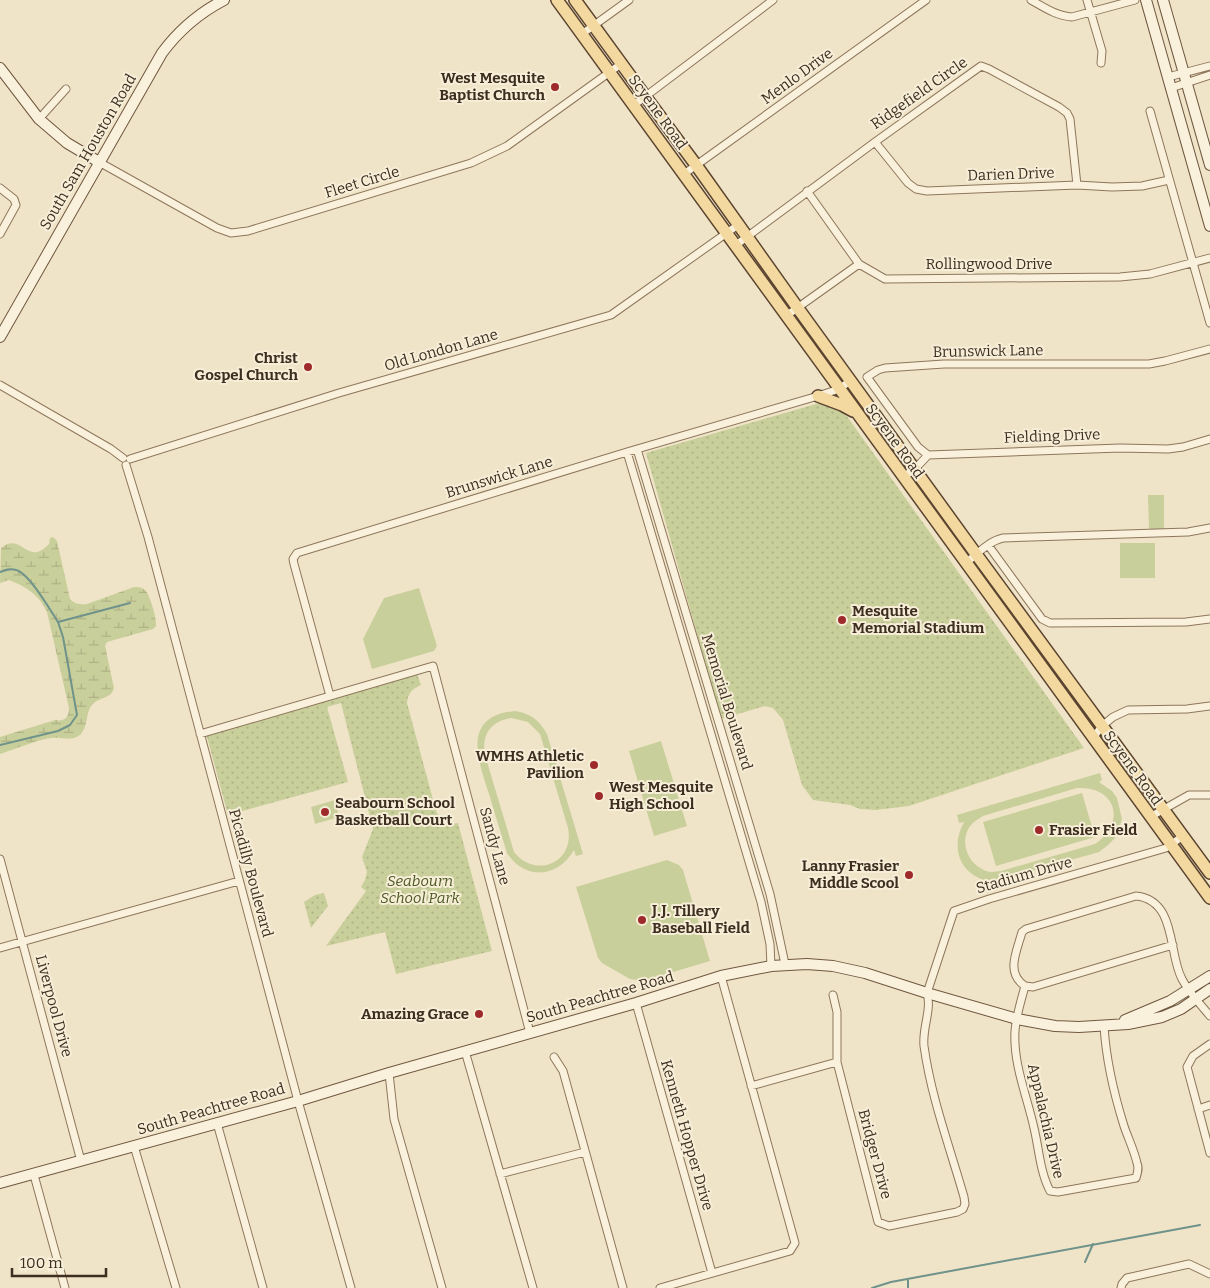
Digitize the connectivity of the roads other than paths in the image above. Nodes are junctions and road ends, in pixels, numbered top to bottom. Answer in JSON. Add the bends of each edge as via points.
{"nodes":[{"id":1,"x":224,"y":0,"type":"edge"},
{"id":2,"x":557,"y":0,"type":"edge"},
{"id":3,"x":575,"y":0,"type":"edge"},
{"id":4,"x":629,"y":0,"type":"edge"},
{"id":5,"x":773,"y":0,"type":"edge"},
{"id":6,"x":926,"y":0,"type":"edge"},
{"id":7,"x":1031,"y":0,"type":"edge"},
{"id":8,"x":1087,"y":0,"type":"edge"},
{"id":9,"x":1135,"y":0,"type":"edge"},
{"id":10,"x":1146,"y":0,"type":"edge"},
{"id":11,"x":1163,"y":0,"type":"edge"},
{"id":12,"x":1091,"y":13,"type":"junction"},
{"id":13,"x":594,"y":26,"type":"junction"},
{"id":14,"x":582,"y":34,"type":"junction"},
{"id":15,"x":1101,"y":63,"type":"dead end"},
{"id":16,"x":621,"y":64,"type":"junction"},
{"id":17,"x":1210,"y":66,"type":"edge"},
{"id":18,"x":0,"y":68,"type":"edge"},
{"id":19,"x":610,"y":72,"type":"junction"},
{"id":20,"x":1184,"y":72,"type":"junction"},
{"id":21,"x":1210,"y":76,"type":"edge"},
{"id":22,"x":1168,"y":77,"type":"junction"},
{"id":23,"x":1187,"y":84,"type":"junction"},
{"id":24,"x":1171,"y":88,"type":"junction"},
{"id":25,"x":66,"y":89,"type":"dead end"},
{"id":26,"x":644,"y":96,"type":"junction"},
{"id":27,"x":634,"y":105,"type":"junction"},
{"id":28,"x":1150,"y":111,"type":"dead end"},
{"id":29,"x":39,"y":119,"type":"junction"},
{"id":30,"x":874,"y":142,"type":"junction"},
{"id":31,"x":99,"y":162,"type":"junction"},
{"id":32,"x":696,"y":165,"type":"junction"},
{"id":33,"x":1210,"y":165,"type":"edge"},
{"id":34,"x":684,"y":174,"type":"junction"},
{"id":35,"x":1169,"y":180,"type":"junction"},
{"id":36,"x":1077,"y":185,"type":"junction"},
{"id":37,"x":0,"y":188,"type":"edge"},
{"id":38,"x":807,"y":191,"type":"junction"},
{"id":39,"x":738,"y":225,"type":"junction"},
{"id":40,"x":1210,"y":226,"type":"edge"},
{"id":41,"x":0,"y":234,"type":"edge"},
{"id":42,"x":728,"y":234,"type":"junction"},
{"id":43,"x":746,"y":237,"type":"junction"},
{"id":44,"x":736,"y":245,"type":"junction"},
{"id":45,"x":1210,"y":258,"type":"edge"},
{"id":46,"x":1193,"y":263,"type":"junction"},
{"id":47,"x":859,"y":264,"type":"junction"},
{"id":48,"x":797,"y":308,"type":"junction"},
{"id":49,"x":786,"y":316,"type":"junction"},
{"id":50,"x":1210,"y":323,"type":"edge"},
{"id":51,"x":0,"y":337,"type":"edge"},
{"id":52,"x":1210,"y":349,"type":"edge"},
{"id":53,"x":850,"y":381,"type":"junction"},
{"id":54,"x":0,"y":385,"type":"edge"},
{"id":55,"x":839,"y":389,"type":"junction"},
{"id":56,"x":818,"y":396,"type":"junction"},
{"id":57,"x":856,"y":413,"type":"junction"},
{"id":58,"x":1210,"y":439,"type":"edge"},
{"id":59,"x":638,"y":449,"type":"junction"},
{"id":60,"x":627,"y":452,"type":"junction"},
{"id":61,"x":928,"y":455,"type":"junction"},
{"id":62,"x":127,"y":460,"type":"junction"},
{"id":63,"x":915,"y":469,"type":"junction"},
{"id":64,"x":903,"y":477,"type":"junction"},
{"id":65,"x":1210,"y":528,"type":"edge"},
{"id":66,"x":988,"y":545,"type":"junction"},
{"id":67,"x":976,"y":554,"type":"junction"},
{"id":68,"x":966,"y":563,"type":"junction"},
{"id":69,"x":1210,"y":619,"type":"edge"},
{"id":70,"x":330,"y":696,"type":"junction"},
{"id":71,"x":1210,"y":706,"type":"edge"},
{"id":72,"x":1102,"y":726,"type":"junction"},
{"id":73,"x":200,"y":734,"type":"junction"},
{"id":74,"x":1093,"y":738,"type":"junction"},
{"id":75,"x":1210,"y":795,"type":"edge"},
{"id":76,"x":1162,"y":809,"type":"junction"},
{"id":77,"x":1150,"y":817,"type":"junction"},
{"id":78,"x":1183,"y":836,"type":"junction"},
{"id":79,"x":1171,"y":845,"type":"junction"},
{"id":80,"x":0,"y":859,"type":"edge"},
{"id":81,"x":1210,"y":874,"type":"edge"},
{"id":82,"x":239,"y":881,"type":"junction"},
{"id":83,"x":1210,"y":898,"type":"edge"},
{"id":84,"x":22,"y":942,"type":"junction"},
{"id":85,"x":1173,"y":945,"type":"junction"},
{"id":86,"x":0,"y":948,"type":"edge"},
{"id":87,"x":785,"y":964,"type":"junction"},
{"id":88,"x":771,"y":966,"type":"junction"},
{"id":89,"x":720,"y":976,"type":"junction"},
{"id":90,"x":1210,"y":976,"type":"edge"},
{"id":91,"x":1025,"y":986,"type":"junction"},
{"id":92,"x":1190,"y":989,"type":"junction"},
{"id":93,"x":1210,"y":989,"type":"edge"},
{"id":94,"x":927,"y":993,"type":"junction"},
{"id":95,"x":833,"y":995,"type":"dead end"},
{"id":96,"x":1197,"y":998,"type":"junction"},
{"id":97,"x":636,"y":1003,"type":"junction"},
{"id":98,"x":1210,"y":1016,"type":"edge"},
{"id":99,"x":1017,"y":1019,"type":"junction"},
{"id":100,"x":1107,"y":1026,"type":"junction"},
{"id":101,"x":530,"y":1033,"type":"junction"},
{"id":102,"x":1210,"y":1044,"type":"edge"},
{"id":103,"x":465,"y":1052,"type":"junction"},
{"id":104,"x":554,"y":1057,"type":"dead end"},
{"id":105,"x":837,"y":1062,"type":"junction"},
{"id":106,"x":389,"y":1073,"type":"junction"},
{"id":107,"x":751,"y":1086,"type":"junction"},
{"id":108,"x":298,"y":1101,"type":"junction"},
{"id":109,"x":1210,"y":1105,"type":"edge"},
{"id":110,"x":1198,"y":1109,"type":"junction"},
{"id":111,"x":217,"y":1123,"type":"junction"},
{"id":112,"x":134,"y":1146,"type":"junction"},
{"id":113,"x":585,"y":1152,"type":"junction"},
{"id":114,"x":1210,"y":1153,"type":"edge"},
{"id":115,"x":81,"y":1161,"type":"junction"},
{"id":116,"x":500,"y":1174,"type":"junction"},
{"id":117,"x":34,"y":1175,"type":"junction"},
{"id":118,"x":0,"y":1183,"type":"edge"},
{"id":119,"x":712,"y":1274,"type":"junction"},
{"id":120,"x":1210,"y":1274,"type":"edge"},
{"id":121,"x":1121,"y":1286,"type":"edge"},
{"id":122,"x":65,"y":1288,"type":"edge"},
{"id":123,"x":176,"y":1288,"type":"edge"},
{"id":124,"x":263,"y":1288,"type":"edge"},
{"id":125,"x":351,"y":1288,"type":"edge"},
{"id":126,"x":442,"y":1288,"type":"edge"},
{"id":127,"x":533,"y":1288,"type":"edge"},
{"id":128,"x":622,"y":1288,"type":"edge"},
{"id":129,"x":660,"y":1288,"type":"edge"}],
"edges":[{"from":1,"to":31,"type":"main road","name":"South Sam Houston Road","via":[[192,20],[169,44]]},
{"from":2,"to":14,"type":"main road","name":"Scyene Road"},
{"from":3,"to":13,"type":"main road","name":"Scyene Road"},
{"from":4,"to":13,"type":"street"},
{"from":5,"to":26,"type":"street"},
{"from":6,"to":32,"type":"street","name":"Menlo Drive"},
{"from":7,"to":12,"type":"street","via":[[1063,16]]},
{"from":8,"to":12,"type":"street"},
{"from":9,"to":12,"type":"street"},
{"from":10,"to":22,"type":"main road"},
{"from":11,"to":20,"type":"main road"},
{"from":12,"to":15,"type":"street","via":[[1102,51]]},
{"from":13,"to":14,"type":"street"},
{"from":13,"to":16,"type":"main road","name":"Scyene Road"},
{"from":14,"to":19,"type":"main road","name":"Scyene Road"},
{"from":16,"to":19,"type":"street","name":"Fleet Circle"},
{"from":16,"to":26,"type":"main road","name":"Scyene Road"},
{"from":17,"to":20,"type":"street"},
{"from":18,"to":29,"type":"main road"},
{"from":19,"to":27,"type":"main road","name":"Scyene Road"},
{"from":19,"to":31,"type":"street","name":"Fleet Circle","via":[[507,146],[488,156],[248,231],[231,233],[217,228]]},
{"from":20,"to":22,"type":"street"},
{"from":20,"to":23,"type":"main road"},
{"from":21,"to":23,"type":"street"},
{"from":22,"to":24,"type":"main road"},
{"from":23,"to":24,"type":"street"},
{"from":23,"to":33,"type":"main road"},
{"from":24,"to":40,"type":"main road"},
{"from":25,"to":29,"type":"street"},
{"from":26,"to":27,"type":"street"},
{"from":26,"to":32,"type":"main road","name":"Scyene Road"},
{"from":27,"to":34,"type":"main road","name":"Scyene Road"},
{"from":28,"to":35,"type":"street"},
{"from":29,"to":31,"type":"main road","via":[[67,143]]},
{"from":30,"to":36,"type":"street","name":"Darien Drive","via":[[916,189]]},
{"from":30,"to":36,"type":"street","name":"Ridgefield Circle","via":[[981,66],[1067,113]]},
{"from":30,"to":38,"type":"street","name":"Ridgefield Circle"},
{"from":31,"to":51,"type":"main road","name":"South Sam Houston Road"},
{"from":32,"to":34,"type":"street","name":"Menlo Drive"},
{"from":32,"to":39,"type":"main road","name":"Scyene Road"},
{"from":34,"to":42,"type":"main road","name":"Scyene Road"},
{"from":35,"to":36,"type":"street","name":"Darien Drive","via":[[1142,186]]},
{"from":35,"to":46,"type":"street"},
{"from":37,"to":41,"type":"street","via":[[16,202]]},
{"from":38,"to":43,"type":"street","name":"Ridgefield Circle"},
{"from":38,"to":47,"type":"street"},
{"from":39,"to":42,"type":"street","name":"Old London Lane"},
{"from":39,"to":43,"type":"main road","name":"Scyene Road"},
{"from":42,"to":44,"type":"main road","name":"Scyene Road"},
{"from":42,"to":62,"type":"street","name":"Old London Lane","via":[[611,315],[339,393]]},
{"from":43,"to":44,"type":"street","name":"Ridgefield Circle"},
{"from":43,"to":48,"type":"main road","name":"Scyene Road"},
{"from":44,"to":49,"type":"main road","name":"Scyene Road"},
{"from":45,"to":46,"type":"street","name":"Rollingwood Drive"},
{"from":46,"to":47,"type":"street","name":"Rollingwood Drive","via":[[1150,274],[1120,277],[885,279]]},
{"from":46,"to":50,"type":"street"},
{"from":47,"to":48,"type":"street"},
{"from":48,"to":49,"type":"street"},
{"from":48,"to":53,"type":"main road","name":"Scyene Road"},
{"from":49,"to":55,"type":"main road","name":"Scyene Road"},
{"from":52,"to":61,"type":"street","name":"Brunswick Lane","via":[[1149,364],[944,364],[878,370],[867,378],[918,447]]},
{"from":53,"to":55,"type":"street","name":"Brunswick Lane"},
{"from":53,"to":63,"type":"main road","name":"Scyene Road"},
{"from":54,"to":62,"type":"street"},
{"from":55,"to":56,"type":"street","name":"Brunswick Lane"},
{"from":55,"to":57,"type":"main road","name":"Scyene Road"},
{"from":56,"to":57,"type":"main road"},
{"from":56,"to":59,"type":"street","name":"Brunswick Lane"},
{"from":57,"to":64,"type":"main road","name":"Scyene Road"},
{"from":58,"to":61,"type":"street","name":"Fielding Drive","via":[[1168,449]]},
{"from":59,"to":60,"type":"street","name":"Brunswick Lane"},
{"from":59,"to":87,"type":"street","name":"Memorial Boulevard","via":[[770,894]]},
{"from":60,"to":70,"type":"street","name":"Brunswick Lane","via":[[297,554],[294,564]]},
{"from":60,"to":88,"type":"street","name":"Memorial Boulevard","via":[[761,902]]},
{"from":61,"to":63,"type":"street"},
{"from":62,"to":73,"type":"street","name":"Picadilly Boulevard"},
{"from":63,"to":64,"type":"street"},
{"from":63,"to":67,"type":"main road","name":"Scyene Road"},
{"from":64,"to":68,"type":"main road","name":"Scyene Road"},
{"from":65,"to":66,"type":"street","via":[[1188,532],[1002,538]]},
{"from":66,"to":67,"type":"street"},
{"from":66,"to":69,"type":"street","via":[[1042,618],[1050,623]]},
{"from":67,"to":68,"type":"street"},
{"from":67,"to":72,"type":"main road","name":"Scyene Road"},
{"from":68,"to":74,"type":"main road","name":"Scyene Road"},
{"from":70,"to":73,"type":"street"},
{"from":70,"to":101,"type":"street","name":"Sandy Lane","via":[[433,666]]},
{"from":71,"to":72,"type":"street","via":[[1128,710]]},
{"from":72,"to":74,"type":"street"},
{"from":72,"to":76,"type":"main road","name":"Scyene Road"},
{"from":73,"to":82,"type":"street","name":"Picadilly Boulevard"},
{"from":74,"to":77,"type":"main road","name":"Scyene Road"},
{"from":75,"to":76,"type":"street","via":[[1189,795]]},
{"from":76,"to":77,"type":"street"},
{"from":76,"to":78,"type":"main road","name":"Scyene Road"},
{"from":77,"to":79,"type":"main road","name":"Scyene Road"},
{"from":78,"to":79,"type":"street","name":"Stadium Drive"},
{"from":78,"to":81,"type":"main road","name":"Scyene Road"},
{"from":79,"to":83,"type":"main road","name":"Scyene Road"},
{"from":79,"to":94,"type":"street","name":"Stadium Drive","via":[[954,911]]},
{"from":80,"to":84,"type":"street","name":"Liverpool Drive"},
{"from":82,"to":84,"type":"street"},
{"from":82,"to":108,"type":"street","name":"Picadilly Boulevard"},
{"from":84,"to":86,"type":"street"},
{"from":84,"to":115,"type":"street","name":"Liverpool Drive"},
{"from":85,"to":91,"type":"street","via":[[1033,987]]},
{"from":85,"to":91,"type":"street","via":[[1170,927],[1161,912],[1151,900],[1136,896],[1022,932],[1012,968]]},
{"from":85,"to":92,"type":"street","via":[[1178,971]]},
{"from":87,"to":88,"type":"main road","name":"South Peachtree Road"},
{"from":87,"to":94,"type":"main road","name":"South Peachtree Road","via":[[834,966]]},
{"from":88,"to":89,"type":"main road","name":"South Peachtree Road"},
{"from":89,"to":97,"type":"main road","name":"South Peachtree Road"},
{"from":89,"to":107,"type":"street"},
{"from":90,"to":92,"type":"main road"},
{"from":91,"to":99,"type":"street","name":"Appalachia Drive"},
{"from":92,"to":96,"type":"street"},
{"from":92,"to":100,"type":"main road","via":[[1154,1009]]},
{"from":93,"to":96,"type":"main road","name":"South Peachtree Road"},
{"from":94,"to":99,"type":"main road","name":"South Peachtree Road"},
{"from":94,"to":105,"type":"street","name":"Bridger Drive","via":[[924,1043],[928,1070],[964,1198],[963,1209],[889,1226],[878,1222]]},
{"from":95,"to":105,"type":"street","name":"Bridger Drive","via":[[837,1012]]},
{"from":96,"to":98,"type":"street"},
{"from":96,"to":100,"type":"main road","name":"South Peachtree Road","via":[[1162,1017]]},
{"from":97,"to":101,"type":"main road","name":"South Peachtree Road"},
{"from":97,"to":119,"type":"street","name":"Kenneth Hopper Drive"},
{"from":99,"to":100,"type":"main road","name":"South Peachtree Road","via":[[1055,1026]]},
{"from":99,"to":100,"type":"street","name":"Appalachia Drive","via":[[1015,1032],[1020,1076],[1045,1182],[1050,1191],[1058,1192],[1136,1178],[1138,1163],[1124,1124],[1105,1042]]},
{"from":101,"to":103,"type":"main road","name":"South Peachtree Road"},
{"from":102,"to":110,"type":"street","via":[[1193,1056],[1186,1067]]},
{"from":103,"to":106,"type":"main road","name":"South Peachtree Road"},
{"from":103,"to":116,"type":"street"},
{"from":104,"to":113,"type":"street","via":[[563,1071]]},
{"from":105,"to":107,"type":"street"},
{"from":106,"to":108,"type":"main road","name":"South Peachtree Road"},
{"from":106,"to":126,"type":"street","via":[[394,1119]]},
{"from":107,"to":119,"type":"street","via":[[795,1243],[790,1251]]},
{"from":108,"to":111,"type":"main road","name":"South Peachtree Road"},
{"from":108,"to":125,"type":"street","name":"Picadilly Boulevard"},
{"from":109,"to":110,"type":"street"},
{"from":110,"to":114,"type":"street"},
{"from":111,"to":112,"type":"main road","name":"South Peachtree Road"},
{"from":111,"to":124,"type":"street"},
{"from":112,"to":115,"type":"main road","name":"South Peachtree Road"},
{"from":112,"to":123,"type":"street"},
{"from":113,"to":116,"type":"street"},
{"from":113,"to":128,"type":"street"},
{"from":115,"to":117,"type":"main road","name":"South Peachtree Road"},
{"from":116,"to":127,"type":"street"},
{"from":117,"to":118,"type":"main road","name":"South Peachtree Road"},
{"from":117,"to":122,"type":"street"},
{"from":119,"to":129,"type":"street"},
{"from":120,"to":121,"type":"street","via":[[1188,1264],[1127,1278]]}]}
